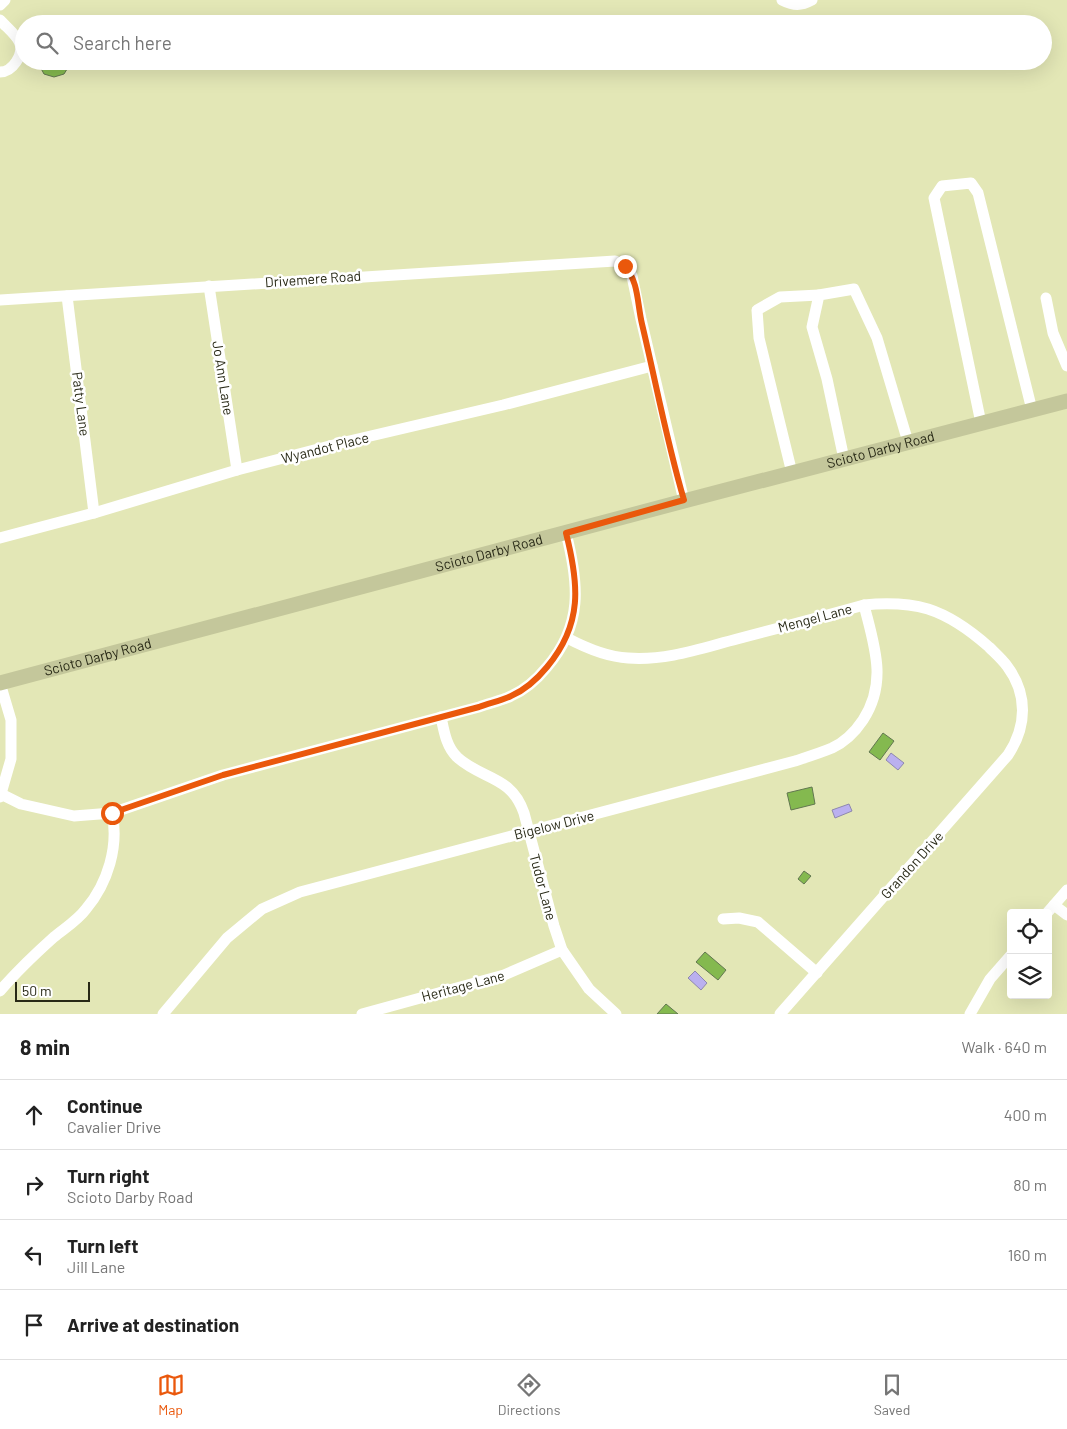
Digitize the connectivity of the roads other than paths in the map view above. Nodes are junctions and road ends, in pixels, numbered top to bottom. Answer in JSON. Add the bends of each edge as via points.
{"nodes":[{"id":1,"x":5,"y":0,"type":"edge"},
{"id":2,"x":782,"y":0,"type":"edge"},
{"id":3,"x":812,"y":0,"type":"edge"},
{"id":4,"x":0,"y":6,"type":"edge"},
{"id":5,"x":0,"y":20,"type":"edge"},
{"id":6,"x":15,"y":36,"type":"edge"},
{"id":7,"x":15,"y":62,"type":"edge"},
{"id":8,"x":0,"y":72,"type":"edge"},
{"id":9,"x":210,"y":286,"type":"junction"},
{"id":10,"x":819,"y":295,"type":"junction"},
{"id":11,"x":68,"y":296,"type":"junction"},
{"id":12,"x":1046,"y":298,"type":"dead end"},
{"id":13,"x":0,"y":300,"type":"edge"},
{"id":14,"x":652,"y":366,"type":"junction"},
{"id":15,"x":1067,"y":366,"type":"edge"},
{"id":16,"x":1067,"y":401,"type":"edge"},
{"id":17,"x":1032,"y":410,"type":"junction"},
{"id":18,"x":981,"y":423,"type":"junction"},
{"id":19,"x":908,"y":442,"type":"junction"},
{"id":20,"x":844,"y":459,"type":"junction"},
{"id":21,"x":237,"y":470,"type":"junction"},
{"id":22,"x":792,"y":472,"type":"junction"},
{"id":23,"x":684,"y":500,"type":"junction"},
{"id":24,"x":94,"y":512,"type":"junction"},
{"id":25,"x":566,"y":533,"type":"junction"},
{"id":26,"x":0,"y":538,"type":"edge"},
{"id":27,"x":864,"y":605,"type":"junction"},
{"id":28,"x":567,"y":638,"type":"junction"},
{"id":29,"x":0,"y":683,"type":"edge"},
{"id":30,"x":1023,"y":704,"type":"joint"},
{"id":31,"x":441,"y":717,"type":"junction"},
{"id":32,"x":1,"y":796,"type":"edge"},
{"id":33,"x":112,"y":813,"type":"junction"},
{"id":34,"x":528,"y":832,"type":"junction"},
{"id":35,"x":1067,"y":890,"type":"edge"},
{"id":36,"x":1050,"y":909,"type":"edge"},
{"id":37,"x":1052,"y":910,"type":"edge"},
{"id":38,"x":1067,"y":915,"type":"edge"},
{"id":39,"x":723,"y":919,"type":"dead end"},
{"id":40,"x":562,"y":950,"type":"junction"},
{"id":41,"x":1007,"y":960,"type":"edge"},
{"id":42,"x":816,"y":973,"type":"junction"},
{"id":43,"x":0,"y":991,"type":"edge"},
{"id":44,"x":162,"y":1014,"type":"edge"},
{"id":45,"x":362,"y":1014,"type":"edge"},
{"id":46,"x":616,"y":1014,"type":"edge"},
{"id":47,"x":780,"y":1014,"type":"edge"},
{"id":48,"x":970,"y":1014,"type":"edge"}],
"edges":[{"from":1,"to":4,"type":"street"},
{"from":2,"to":3,"type":"street","via":[[802,5]]},
{"from":5,"to":6,"type":"street"},
{"from":7,"to":8,"type":"street","via":[[11,68]]},
{"from":9,"to":11,"type":"street","name":"Drivemere Road"},
{"from":9,"to":14,"type":"street","name":"Drivemere Road","via":[[615,261],[625,266],[632,276]]},
{"from":9,"to":21,"type":"street","name":"Jo Ann Lane"},
{"from":10,"to":19,"type":"street","via":[[854,289],[877,338]]},
{"from":10,"to":20,"type":"street","via":[[812,327]]},
{"from":10,"to":22,"type":"street","via":[[780,297],[757,310],[759,338]]},
{"from":11,"to":13,"type":"street","name":"Drivemere Road"},
{"from":11,"to":24,"type":"street","name":"Patty Lane"},
{"from":12,"to":15,"type":"street","via":[[1053,333]]},
{"from":14,"to":21,"type":"street","name":"Wyandot Place"},
{"from":14,"to":23,"type":"street"},
{"from":16,"to":17,"type":"main road","name":"Scioto Darby Road"},
{"from":17,"to":18,"type":"main road","name":"Scioto Darby Road"},
{"from":17,"to":18,"type":"street","via":[[978,193],[971,183],[942,186],[934,198]]},
{"from":18,"to":19,"type":"main road","name":"Scioto Darby Road"},
{"from":19,"to":20,"type":"main road","name":"Scioto Darby Road"},
{"from":20,"to":22,"type":"main road","name":"Scioto Darby Road"},
{"from":21,"to":24,"type":"street","name":"Wyandot Place"},
{"from":22,"to":23,"type":"main road","name":"Scioto Darby Road"},
{"from":23,"to":25,"type":"main road","name":"Scioto Darby Road"},
{"from":24,"to":26,"type":"street","name":"Wyandot Place"},
{"from":25,"to":28,"type":"street","via":[[572,557],[575,604]]},
{"from":25,"to":29,"type":"main road","name":"Scioto Darby Road"},
{"from":27,"to":28,"type":"street","name":"Mengel Lane","via":[[649,659],[610,655]]},
{"from":27,"to":30,"type":"street","name":"Mengel Lane","via":[[906,604],[949,618],[982,641],[1006,664],[1015,678]]},
{"from":27,"to":34,"type":"street","name":"Bigelow Drive","via":[[876,653],[877,686],[867,714],[847,739],[795,761]]},
{"from":28,"to":31,"type":"street","via":[[542,674],[512,696]]},
{"from":29,"to":32,"type":"street","via":[[11,720],[11,759]]},
{"from":30,"to":42,"type":"street","name":"Grandon Drive","via":[[1021,730],[1008,755]]},
{"from":31,"to":33,"type":"street","via":[[223,775]]},
{"from":31,"to":34,"type":"street","name":"Tudor Lane","via":[[446,739],[457,757],[516,795]]},
{"from":32,"to":33,"type":"street","via":[[74,816]]},
{"from":33,"to":43,"type":"street","via":[[114,847],[99,890],[86,910],[21,966]]},
{"from":34,"to":40,"type":"street","name":"Tudor Lane"},
{"from":34,"to":44,"type":"street","name":"Bigelow Drive","via":[[300,892],[262,909],[227,938]]},
{"from":35,"to":36,"type":"street"},
{"from":37,"to":38,"type":"street"},
{"from":39,"to":42,"type":"street","via":[[758,922]]},
{"from":40,"to":45,"type":"street","name":"Heritage Lane","via":[[504,975]]},
{"from":40,"to":46,"type":"street","name":"Tudor Lane","via":[[589,989]]},
{"from":41,"to":48,"type":"street","via":[[990,979]]},
{"from":42,"to":47,"type":"street","name":"Grandon Drive"}]}
